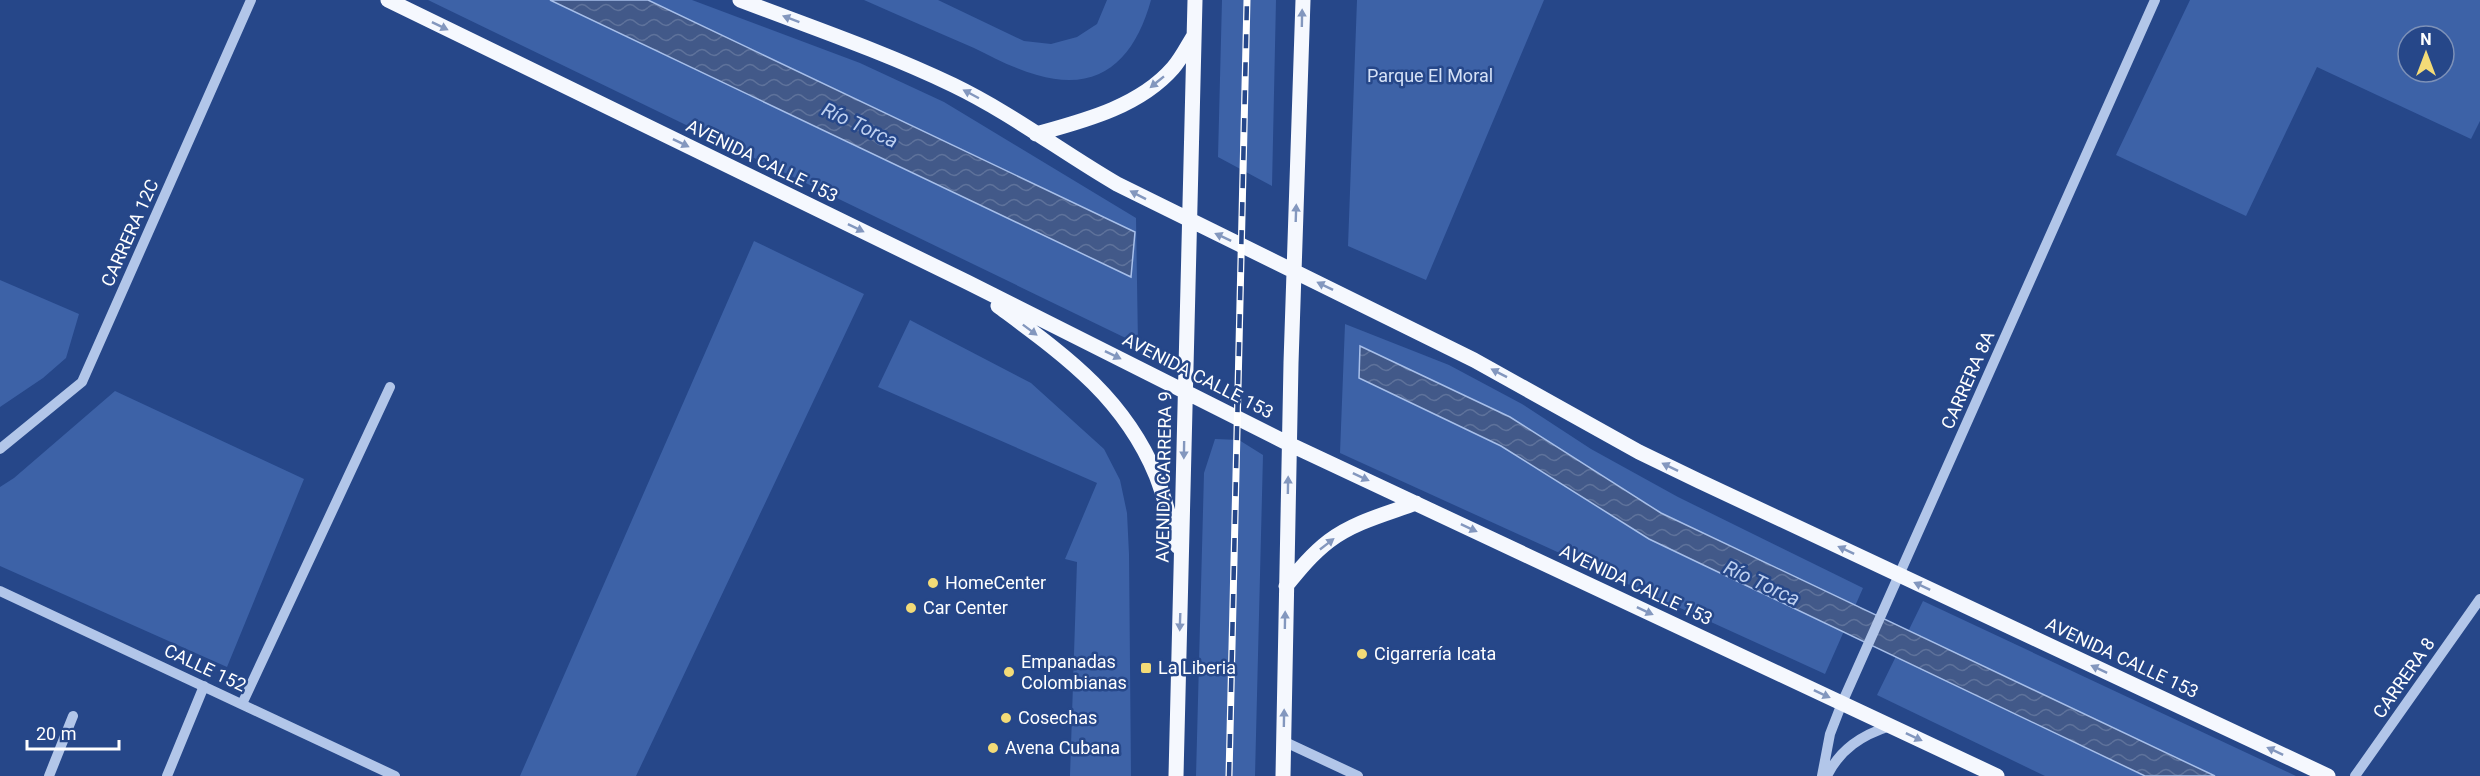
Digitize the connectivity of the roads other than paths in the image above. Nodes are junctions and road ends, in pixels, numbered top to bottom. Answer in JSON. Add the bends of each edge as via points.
{"nodes":[{"id":1,"x":251,"y":0,"type":"edge"},
{"id":2,"x":388,"y":0,"type":"edge"},
{"id":3,"x":740,"y":0,"type":"edge"},
{"id":4,"x":1195,"y":0,"type":"edge"},
{"id":5,"x":1302,"y":0,"type":"edge"},
{"id":6,"x":2155,"y":0,"type":"edge"},
{"id":7,"x":1193,"y":37,"type":"junction"},
{"id":8,"x":1036,"y":134,"type":"junction"},
{"id":9,"x":1190,"y":221,"type":"junction"},
{"id":10,"x":1294,"y":271,"type":"junction"},
{"id":11,"x":967,"y":282,"type":"junction"},
{"id":12,"x":390,"y":387,"type":"dead end"},
{"id":13,"x":1186,"y":392,"type":"junction"},
{"id":14,"x":1289,"y":444,"type":"junction"},
{"id":15,"x":0,"y":449,"type":"edge"},
{"id":16,"x":1416,"y":503,"type":"junction"},
{"id":17,"x":1182,"y":563,"type":"junction"},
{"id":18,"x":1899,"y":575,"type":"junction"},
{"id":19,"x":1286,"y":586,"type":"junction"},
{"id":20,"x":0,"y":591,"type":"edge"},
{"id":21,"x":2480,"y":599,"type":"edge"},
{"id":22,"x":204,"y":686,"type":"junction"},
{"id":23,"x":1842,"y":703,"type":"junction"},
{"id":24,"x":242,"y":704,"type":"junction"},
{"id":25,"x":73,"y":716,"type":"dead end"},
{"id":26,"x":1890,"y":726,"type":"junction"},
{"id":27,"x":1283,"y":741,"type":"junction"},
{"id":28,"x":48,"y":776,"type":"edge"},
{"id":29,"x":167,"y":776,"type":"edge"},
{"id":30,"x":395,"y":776,"type":"edge"},
{"id":31,"x":1176,"y":776,"type":"edge"},
{"id":32,"x":1282,"y":776,"type":"edge"},
{"id":33,"x":1358,"y":776,"type":"edge"},
{"id":34,"x":1821,"y":776,"type":"edge"},
{"id":35,"x":1827,"y":776,"type":"edge"},
{"id":36,"x":1997,"y":776,"type":"edge"},
{"id":37,"x":2328,"y":776,"type":"edge"},
{"id":38,"x":2355,"y":776,"type":"edge"}],
"edges":[{"from":1,"to":15,"type":"street","name":"CARRERA 12C","via":[[82,382]]},
{"from":2,"to":11,"type":"main road","name":"AVENIDA CALLE 153","one_way":true},
{"from":8,"to":3,"type":"main road","name":"AVENIDA CALLE 153","one_way":true,"via":[[953,85]]},
{"from":4,"to":7,"type":"main road","name":"AVENIDA CARRERA 9"},
{"from":10,"to":5,"type":"main road","one_way":true},
{"from":6,"to":18,"type":"street","name":"CARRERA 8A"},
{"from":7,"to":8,"type":"main road","one_way":true,"via":[[1173,68],[1134,98],[1111,110]]},
{"from":7,"to":9,"type":"main road","name":"AVENIDA CARRERA 9"},
{"from":9,"to":8,"type":"main road","name":"AVENIDA CALLE 153","one_way":true,"via":[[1117,184]]},
{"from":10,"to":9,"type":"main road","name":"AVENIDA CALLE 153","one_way":true},
{"from":9,"to":13,"type":"main road","name":"AVENIDA CARRERA 9"},
{"from":10,"to":14,"type":"main road"},
{"from":18,"to":10,"type":"main road","name":"AVENIDA CALLE 153","one_way":true,"via":[[1640,452],[1522,385]]},
{"from":11,"to":13,"type":"main road","name":"AVENIDA CALLE 153","one_way":true},
{"from":11,"to":17,"type":"main road","one_way":true,"via":[[1084,372],[1122,416],[1156,476]]},
{"from":12,"to":24,"type":"street"},
{"from":13,"to":14,"type":"main road","name":"AVENIDA CALLE 153"},
{"from":13,"to":17,"type":"main road","name":"AVENIDA CARRERA 9","one_way":true},
{"from":14,"to":16,"type":"main road","name":"AVENIDA CALLE 153","one_way":true},
{"from":19,"to":14,"type":"main road","one_way":true},
{"from":19,"to":16,"type":"main road","one_way":true,"via":[[1329,541],[1354,526]]},
{"from":16,"to":23,"type":"main road","name":"AVENIDA CALLE 153","one_way":true},
{"from":17,"to":31,"type":"main road","name":"AVENIDA CARRERA 9","one_way":true},
{"from":18,"to":23,"type":"street","name":"CARRERA 8A"},
{"from":37,"to":18,"type":"main road","name":"AVENIDA CALLE 153","one_way":true},
{"from":27,"to":19,"type":"main road","one_way":true},
{"from":20,"to":22,"type":"street","name":"CALLE 152"},
{"from":21,"to":38,"type":"street","name":"CARRERA 8"},
{"from":22,"to":24,"type":"street","name":"CALLE 152"},
{"from":22,"to":29,"type":"street"},
{"from":23,"to":26,"type":"main road","name":"AVENIDA CALLE 153"},
{"from":23,"to":34,"type":"street","name":"CARRERA 8A"},
{"from":24,"to":30,"type":"street","name":"CALLE 152"},
{"from":25,"to":28,"type":"street"},
{"from":26,"to":35,"type":"street","via":[[1868,733],[1844,750]]},
{"from":26,"to":36,"type":"main road","name":"AVENIDA CALLE 153","one_way":true},
{"from":27,"to":32,"type":"main road"},
{"from":27,"to":33,"type":"street"}]}
